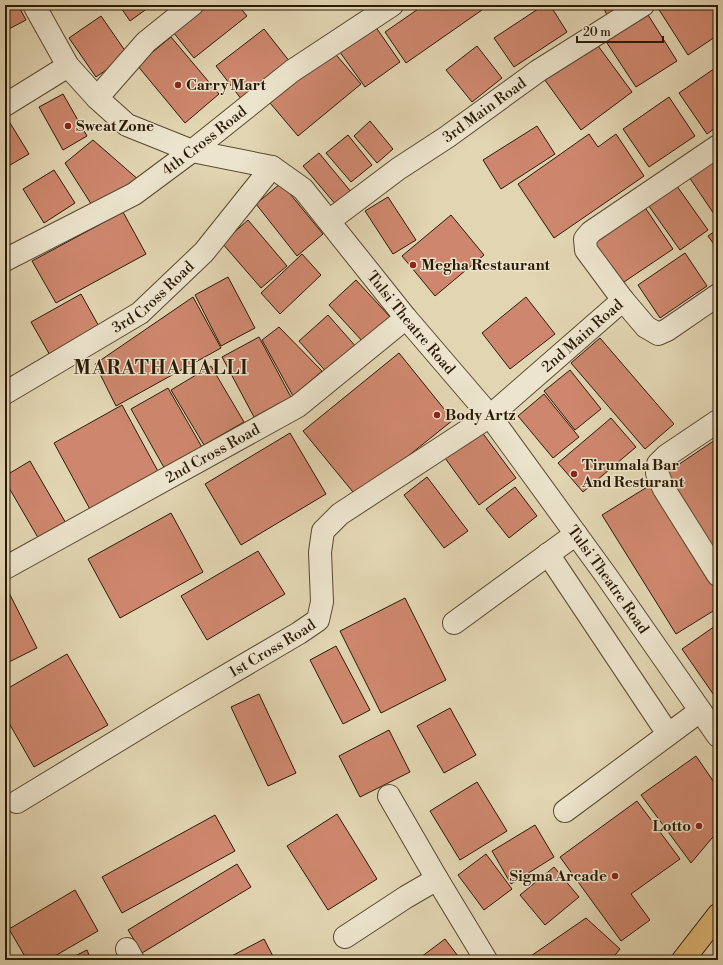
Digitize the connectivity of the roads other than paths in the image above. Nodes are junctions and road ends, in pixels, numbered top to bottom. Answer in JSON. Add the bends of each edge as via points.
{"nodes":[{"id":1,"x":34,"y":5,"type":"edge"},
{"id":2,"x":192,"y":5,"type":"edge"},
{"id":3,"x":392,"y":5,"type":"edge"},
{"id":4,"x":643,"y":5,"type":"edge"},
{"id":5,"x":68,"y":66,"type":"junction"},
{"id":6,"x":97,"y":98,"type":"junction"},
{"id":7,"x":5,"y":105,"type":"edge"},
{"id":8,"x":718,"y":146,"type":"edge"},
{"id":9,"x":192,"y":151,"type":"junction"},
{"id":10,"x":272,"y":168,"type":"junction"},
{"id":11,"x":329,"y":221,"type":"junction"},
{"id":12,"x":5,"y":260,"type":"edge"},
{"id":13,"x":718,"y":295,"type":"edge"},
{"id":14,"x":623,"y":300,"type":"junction"},
{"id":15,"x":406,"y":318,"type":"junction"},
{"id":16,"x":5,"y":393,"type":"edge"},
{"id":17,"x":490,"y":416,"type":"junction"},
{"id":18,"x":718,"y":421,"type":"edge"},
{"id":19,"x":576,"y":534,"type":"junction"},
{"id":20,"x":548,"y":554,"type":"junction"},
{"id":21,"x":5,"y":568,"type":"edge"},
{"id":22,"x":718,"y":576,"type":"edge"},
{"id":23,"x":454,"y":623,"type":"dead end"},
{"id":24,"x":700,"y":711,"type":"junction"},
{"id":25,"x":668,"y":734,"type":"junction"},
{"id":26,"x":718,"y":736,"type":"edge"},
{"id":27,"x":389,"y":796,"type":"dead end"},
{"id":28,"x":17,"y":802,"type":"dead end"},
{"id":29,"x":565,"y":811,"type":"dead end"},
{"id":30,"x":437,"y":879,"type":"junction"},
{"id":31,"x":718,"y":914,"type":"edge"},
{"id":32,"x":345,"y":937,"type":"dead end"},
{"id":33,"x":486,"y":960,"type":"edge"},
{"id":34,"x":683,"y":960,"type":"edge"}],
"edges":[{"from":1,"to":5,"type":"street","name":"Tulsi Theatre Road"},
{"from":2,"to":6,"type":"street","via":[[146,42]]},
{"from":3,"to":9,"type":"street","name":"4th Cross Road","via":[[292,71]]},
{"from":4,"to":11,"type":"street","name":"3rd Main Road","via":[[538,71],[398,169]]},
{"from":5,"to":6,"type":"street","name":"Tulsi Theatre Road"},
{"from":5,"to":7,"type":"street"},
{"from":6,"to":9,"type":"street","name":"Tulsi Theatre Road","via":[[127,125]]},
{"from":8,"to":14,"type":"street","name":"2nd Main Road","via":[[591,232],[585,239],[586,250]]},
{"from":9,"to":10,"type":"street","name":"Tulsi Theatre Road"},
{"from":9,"to":12,"type":"street","name":"4th Cross Road","via":[[134,194]]},
{"from":10,"to":11,"type":"street","name":"Tulsi Theatre Road","via":[[303,189]]},
{"from":10,"to":16,"type":"street","name":"3rd Cross Road","via":[[204,252],[140,313]]},
{"from":11,"to":15,"type":"street","name":"Tulsi Theatre Road"},
{"from":13,"to":14,"type":"street","via":[[658,334],[646,327]]},
{"from":14,"to":17,"type":"street","name":"2nd Main Road"},
{"from":15,"to":17,"type":"street","name":"Tulsi Theatre Road"},
{"from":15,"to":21,"type":"street","name":"2nd Cross Road","via":[[298,406]]},
{"from":17,"to":19,"type":"street","name":"Tulsi Theatre Road"},
{"from":17,"to":28,"type":"street","name":"1st Cross Road","via":[[340,514],[323,531],[320,552],[322,602],[318,620]]},
{"from":18,"to":22,"type":"street","via":[[666,456],[658,464],[657,473],[664,489]]},
{"from":19,"to":20,"type":"street"},
{"from":19,"to":24,"type":"street","name":"Tulsi Theatre Road"},
{"from":20,"to":23,"type":"street"},
{"from":20,"to":25,"type":"street"},
{"from":24,"to":25,"type":"street"},
{"from":24,"to":26,"type":"street","name":"Tulsi Theatre Road"},
{"from":25,"to":29,"type":"street"},
{"from":27,"to":30,"type":"street"},
{"from":30,"to":32,"type":"street"},
{"from":30,"to":33,"type":"street"},
{"from":31,"to":34,"type":"main road"}]}
